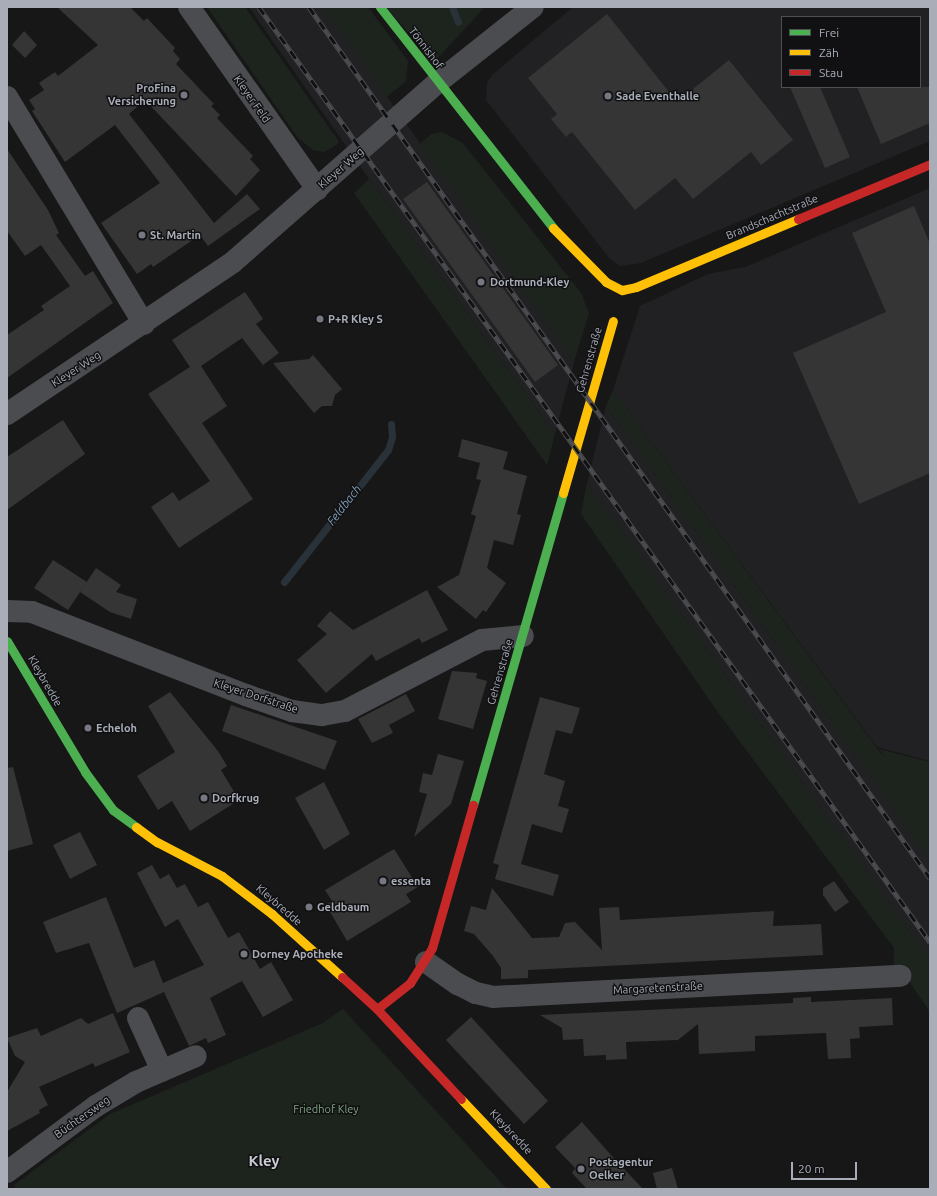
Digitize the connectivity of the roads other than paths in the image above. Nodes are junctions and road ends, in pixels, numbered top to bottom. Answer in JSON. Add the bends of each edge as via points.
{"nodes":[{"id":1,"x":189,"y":7,"type":"edge"},
{"id":2,"x":380,"y":7,"type":"edge"},
{"id":3,"x":534,"y":7,"type":"edge"},
{"id":4,"x":438,"y":83,"type":"junction"},
{"id":5,"x":7,"y":97,"type":"edge"},
{"id":6,"x":930,"y":164,"type":"edge"},
{"id":7,"x":317,"y":189,"type":"junction"},
{"id":8,"x":613,"y":321,"type":"dead end"},
{"id":9,"x":144,"y":324,"type":"junction"},
{"id":10,"x":7,"y":414,"type":"edge"},
{"id":11,"x":7,"y":611,"type":"edge"},
{"id":12,"x":523,"y":636,"type":"junction"},
{"id":13,"x":7,"y":641,"type":"edge"},
{"id":14,"x":426,"y":962,"type":"junction"},
{"id":15,"x":900,"y":976,"type":"dead end"},
{"id":16,"x":377,"y":1009,"type":"junction"},
{"id":17,"x":138,"y":1018,"type":"dead end"},
{"id":18,"x":196,"y":1056,"type":"dead end"},
{"id":19,"x":162,"y":1071,"type":"junction"},
{"id":20,"x":7,"y":1172,"type":"edge"},
{"id":21,"x":546,"y":1189,"type":"edge"}],
"edges":[{"from":1,"to":7,"type":"street","name":"Kleyer Feld"},
{"from":2,"to":4,"type":"street","name":"Tönnishof"},
{"from":3,"to":4,"type":"street","name":"Kleyer Weg"},
{"from":4,"to":6,"type":"street","name":"Brandschachtstraße","via":[[552,227],[606,282],[622,290],[636,287]]},
{"from":4,"to":7,"type":"street","name":"Kleyer Weg"},
{"from":5,"to":9,"type":"street"},
{"from":7,"to":9,"type":"street","name":"Kleyer Weg","via":[[233,262]]},
{"from":8,"to":12,"type":"street","name":"Gehrenstraße"},
{"from":9,"to":10,"type":"street","name":"Kleyer Weg"},
{"from":11,"to":12,"type":"street","name":"Kleyer Dorfstraße","via":[[32,612],[246,695],[292,711],[322,715],[345,711],[482,640]]},
{"from":12,"to":14,"type":"street","name":"Gehrenstraße"},
{"from":13,"to":16,"type":"street","name":"Kleybredde","via":[[85,772],[113,810],[157,842],[185,855],[247,893]]},
{"from":14,"to":15,"type":"street","name":"Margaretenstraße","via":[[458,984],[493,997]]},
{"from":14,"to":16,"type":"street","name":"Gehrenstraße","via":[[410,983]]},
{"from":16,"to":21,"type":"street","name":"Kleybredde"},
{"from":17,"to":19,"type":"street"},
{"from":18,"to":19,"type":"street","name":"Büchtersweg"},
{"from":19,"to":20,"type":"street","name":"Büchtersweg","via":[[96,1106]]}]}
